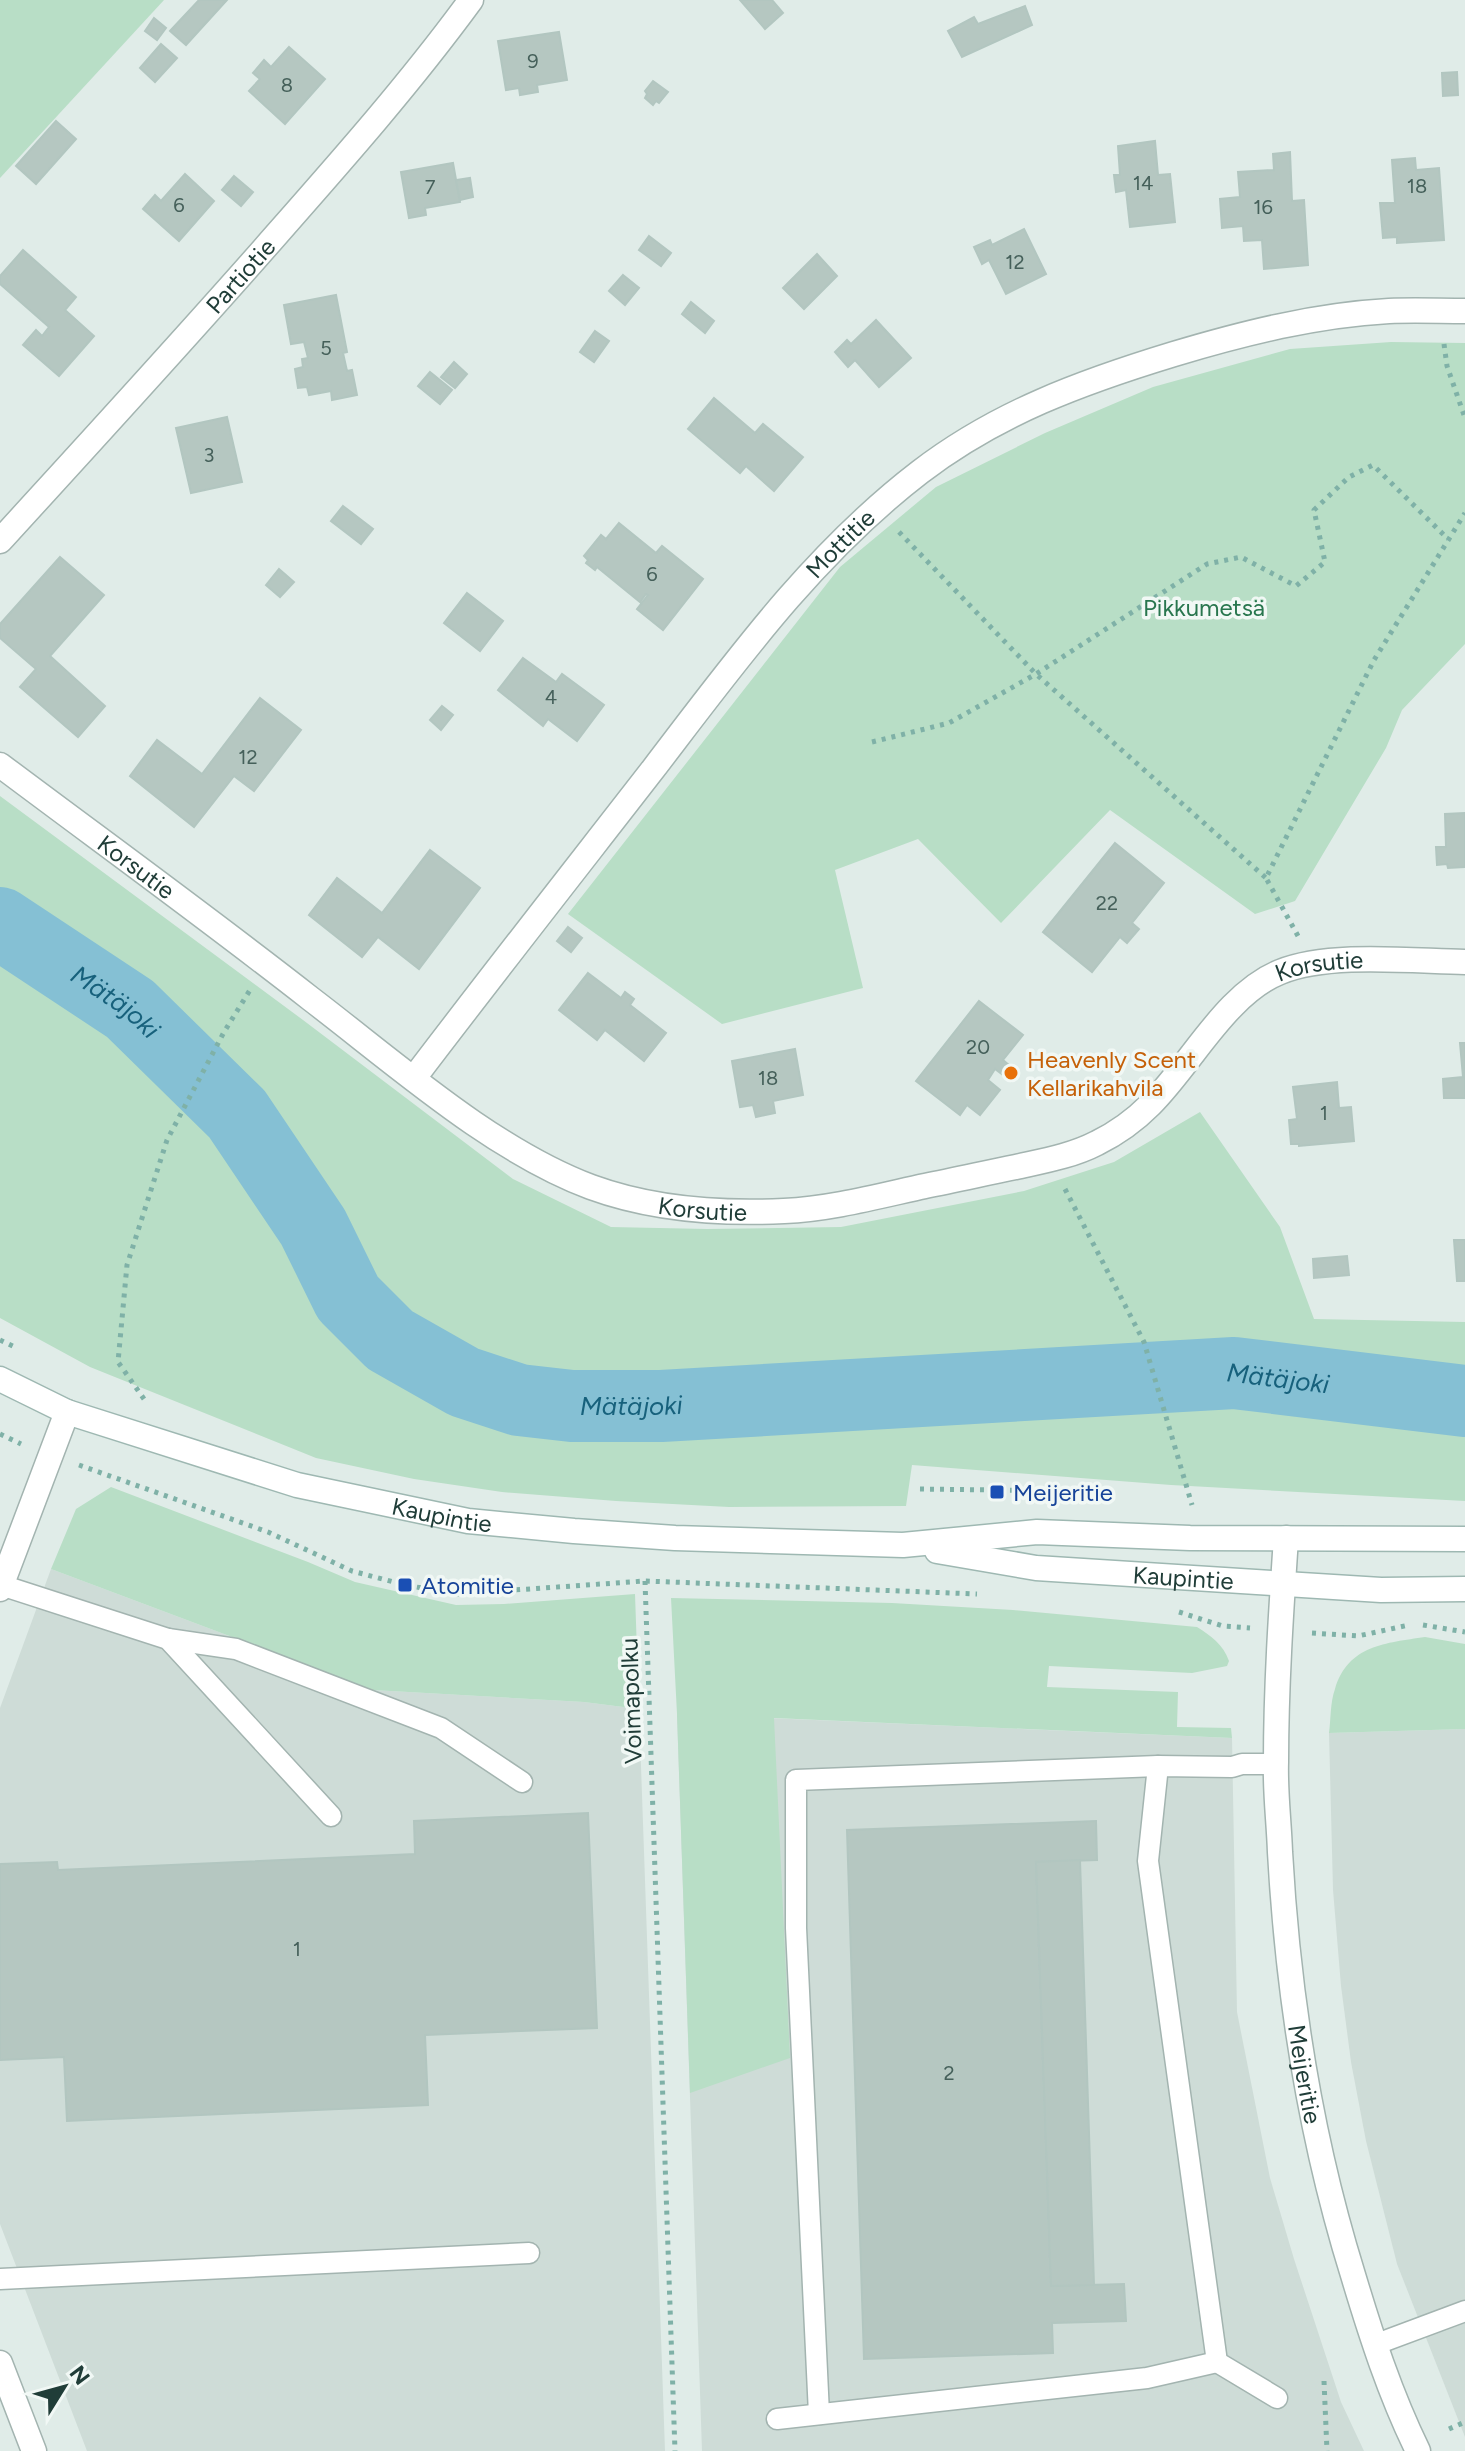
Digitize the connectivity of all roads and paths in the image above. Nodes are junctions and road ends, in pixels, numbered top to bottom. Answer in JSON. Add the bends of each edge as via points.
{"nodes":[{"id":1,"x":471,"y":0,"type":"edge"},
{"id":2,"x":1439,"y":311,"type":"junction"},
{"id":3,"x":1465,"y":311,"type":"edge"},
{"id":4,"x":1465,"y":418,"type":"edge"},
{"id":5,"x":876,"y":508,"type":"junction"},
{"id":6,"x":1465,"y":513,"type":"edge"},
{"id":7,"x":1448,"y":539,"type":"junction"},
{"id":8,"x":0,"y":541,"type":"edge"},
{"id":9,"x":1036,"y":674,"type":"junction"},
{"id":10,"x":872,"y":742,"type":"dead end"},
{"id":11,"x":0,"y":765,"type":"edge"},
{"id":12,"x":1266,"y":878,"type":"junction"},
{"id":13,"x":1465,"y":962,"type":"edge"},
{"id":14,"x":1307,"y":964,"type":"junction"},
{"id":15,"x":224,"y":1032,"type":"dead end"},
{"id":16,"x":414,"y":1078,"type":"junction"},
{"id":17,"x":1050,"y":1160,"type":"junction"},
{"id":18,"x":0,"y":1340,"type":"edge"},
{"id":19,"x":25,"y":1353,"type":"dead end"},
{"id":20,"x":0,"y":1379,"type":"edge"},
{"id":21,"x":130,"y":1395,"type":"dead end"},
{"id":22,"x":67,"y":1412,"type":"junction"},
{"id":23,"x":920,"y":1489,"type":"dead end"},
{"id":24,"x":1129,"y":1503,"type":"dead end"},
{"id":25,"x":1177,"y":1506,"type":"dead end"},
{"id":26,"x":1286,"y":1538,"type":"junction"},
{"id":27,"x":1465,"y":1539,"type":"edge"},
{"id":28,"x":903,"y":1545,"type":"junction"},
{"id":29,"x":645,"y":1581,"type":"dead end"},
{"id":30,"x":1283,"y":1584,"type":"junction"},
{"id":31,"x":1,"y":1587,"type":"edge"},
{"id":32,"x":1465,"y":1589,"type":"edge"},
{"id":33,"x":1280,"y":1631,"type":"junction"},
{"id":34,"x":1465,"y":1632,"type":"edge"},
{"id":35,"x":168,"y":1639,"type":"junction"},
{"id":36,"x":1275,"y":1764,"type":"junction"},
{"id":37,"x":1158,"y":1766,"type":"junction"},
{"id":38,"x":522,"y":1782,"type":"dead end"},
{"id":39,"x":331,"y":1816,"type":"dead end"},
{"id":40,"x":529,"y":2253,"type":"dead end"},
{"id":41,"x":0,"y":2279,"type":"edge"},
{"id":42,"x":1465,"y":2311,"type":"edge"},
{"id":43,"x":1374,"y":2345,"type":"junction"},
{"id":44,"x":1217,"y":2362,"type":"junction"},
{"id":45,"x":0,"y":2363,"type":"edge"},
{"id":46,"x":1324,"y":2381,"type":"dead end"},
{"id":47,"x":1277,"y":2398,"type":"dead end"},
{"id":48,"x":819,"y":2414,"type":"junction"},
{"id":49,"x":777,"y":2419,"type":"dead end"},
{"id":50,"x":1465,"y":2422,"type":"edge"},
{"id":51,"x":1449,"y":2429,"type":"dead end"},
{"id":52,"x":34,"y":2451,"type":"edge"},
{"id":53,"x":675,"y":2451,"type":"edge"},
{"id":54,"x":1327,"y":2451,"type":"edge"},
{"id":55,"x":1418,"y":2451,"type":"edge"}],
"edges":[{"from":1,"to":8,"type":"street","name":"Partiotie","via":[[339,164]]},
{"from":2,"to":3,"type":"street","name":"Mottitie"},
{"from":2,"to":4,"type":"path","via":[[1447,366]]},
{"from":2,"to":5,"type":"street","name":"Mottitie","via":[[1388,311],[1306,322],[1120,370],[1030,405],[982,431]]},
{"from":5,"to":9,"type":"path"},
{"from":5,"to":16,"type":"street","name":"Mottitie","via":[[828,553],[723,678]]},
{"from":6,"to":7,"type":"path"},
{"from":7,"to":9,"type":"path","via":[[1373,465],[1349,477],[1314,510],[1325,562],[1296,586],[1241,557],[1207,564]]},
{"from":7,"to":12,"type":"path","via":[[1374,660]]},
{"from":9,"to":10,"type":"path","via":[[949,723]]},
{"from":9,"to":12,"type":"path"},
{"from":11,"to":16,"type":"street","name":"Korsutie"},
{"from":12,"to":14,"type":"path","via":[[1308,954]]},
{"from":13,"to":14,"type":"street","name":"Korsutie"},
{"from":14,"to":17,"type":"street","name":"Korsutie","via":[[1277,973],[1250,991],[1214,1026],[1158,1099],[1123,1130]]},
{"from":15,"to":21,"type":"path","via":[[167,1140],[127,1265],[118,1362],[144,1399]]},
{"from":16,"to":17,"type":"street","name":"Korsutie","via":[[538,1162],[593,1188],[657,1204],[786,1211]]},
{"from":17,"to":25,"type":"path","via":[[1144,1342],[1193,1507]]},
{"from":18,"to":19,"type":"path"},
{"from":20,"to":22,"type":"street","name":"Kaupintie"},
{"from":22,"to":28,"type":"street","name":"Kaupintie","via":[[297,1485],[468,1521],[675,1538]]},
{"from":22,"to":31,"type":"street"},
{"from":23,"to":24,"type":"path","via":[[1077,1491]]},
{"from":26,"to":27,"type":"street","name":"Kaupintie"},
{"from":26,"to":28,"type":"street","name":"Kaupintie","via":[[1037,1532]]},
{"from":26,"to":30,"type":"street","name":"Meijeritie"},
{"from":28,"to":30,"type":"street","name":"Kaupintie","via":[[1036,1568]]},
{"from":29,"to":53,"type":"path","name":"Voimapolku"},
{"from":30,"to":32,"type":"street","name":"Kaupintie"},
{"from":30,"to":33,"type":"street","name":"Meijeritie"},
{"from":31,"to":35,"type":"lane"},
{"from":33,"to":34,"type":"path","via":[[1358,1636],[1415,1625]]},
{"from":33,"to":36,"type":"street","name":"Meijeritie"},
{"from":35,"to":38,"type":"lane","via":[[236,1649],[441,1728]]},
{"from":35,"to":39,"type":"lane"},
{"from":36,"to":37,"type":"lane"},
{"from":36,"to":43,"type":"street","name":"Meijeritie","via":[[1284,1932],[1301,2061],[1319,2153]]},
{"from":37,"to":44,"type":"lane","via":[[1148,1861]]},
{"from":37,"to":48,"type":"lane","via":[[796,1780],[796,1928]]},
{"from":40,"to":41,"type":"lane"},
{"from":42,"to":43,"type":"lane"},
{"from":43,"to":55,"type":"street","name":"Meijeritie"},
{"from":44,"to":47,"type":"lane"},
{"from":44,"to":48,"type":"lane","via":[[1147,2378]]},
{"from":45,"to":52,"type":"street"},
{"from":46,"to":54,"type":"path"},
{"from":48,"to":49,"type":"lane"},
{"from":50,"to":51,"type":"path"}]}
